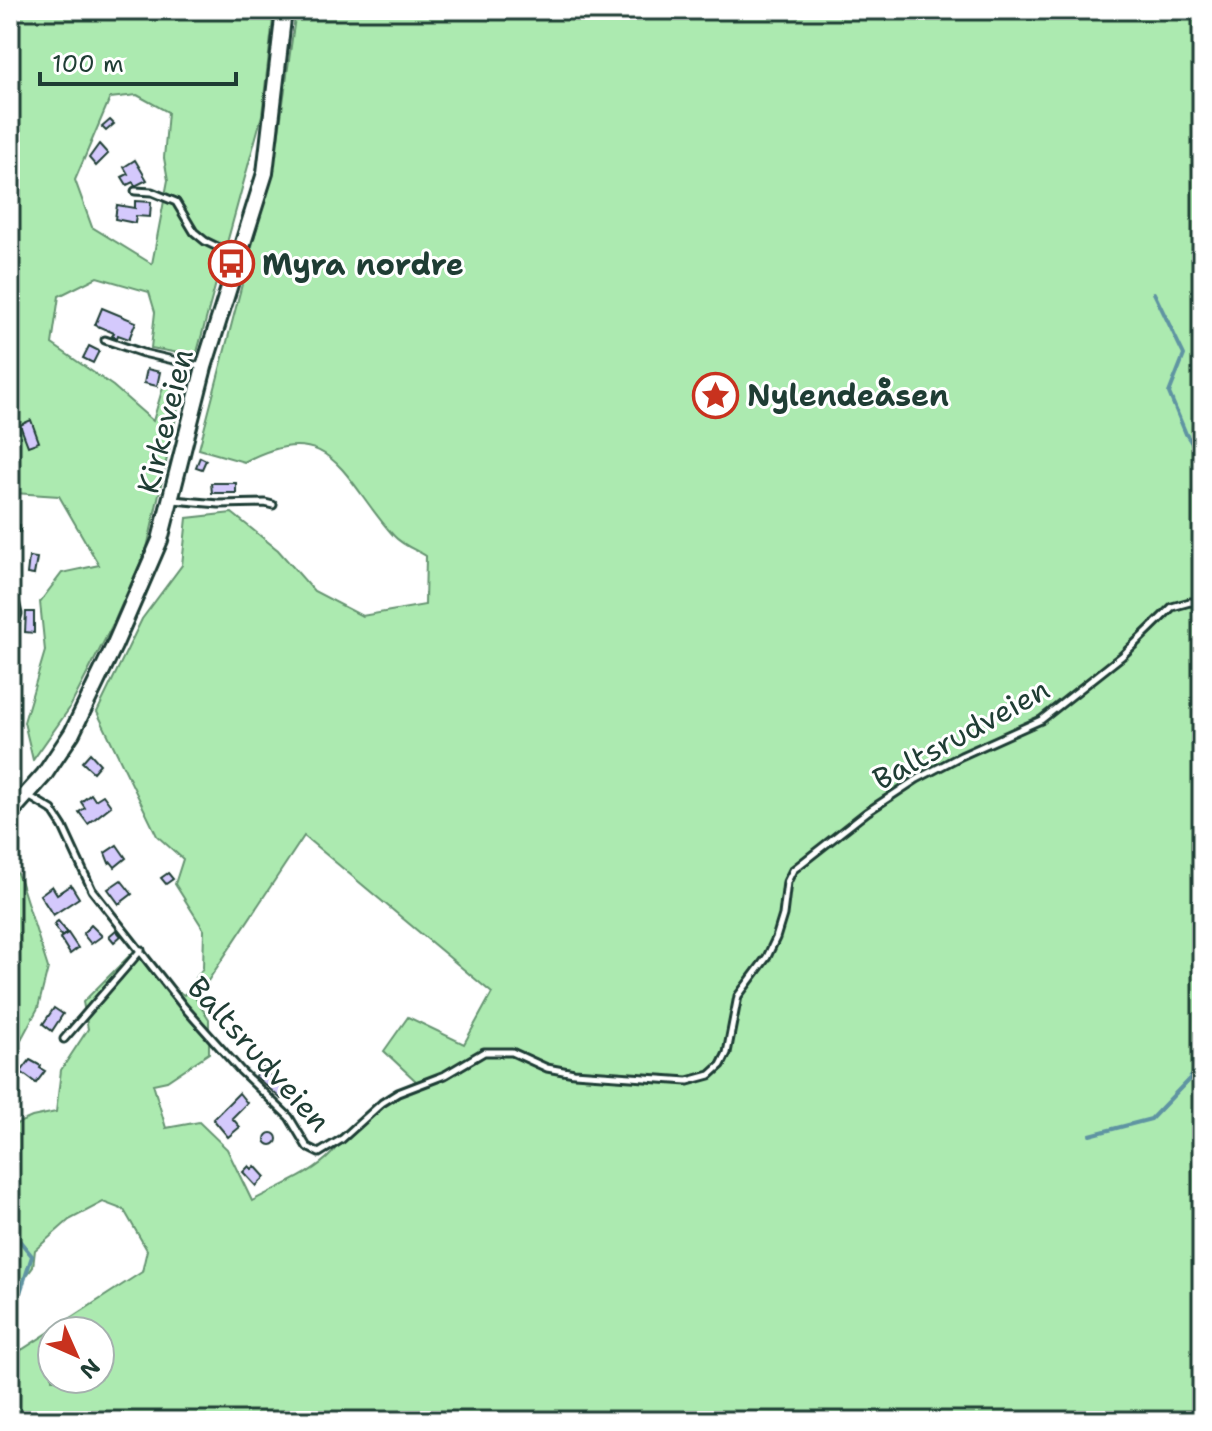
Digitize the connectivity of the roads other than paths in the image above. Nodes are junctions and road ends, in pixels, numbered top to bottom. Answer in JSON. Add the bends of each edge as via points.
{"nodes":[{"id":1,"x":284,"y":10,"type":"edge"},
{"id":2,"x":135,"y":191,"type":"dead end"},
{"id":3,"x":239,"y":257,"type":"junction"},
{"id":4,"x":105,"y":340,"type":"dead end"},
{"id":5,"x":204,"y":367,"type":"junction"},
{"id":6,"x":172,"y":500,"type":"junction"},
{"id":7,"x":273,"y":505,"type":"dead end"},
{"id":8,"x":10,"y":579,"type":"edge"},
{"id":9,"x":1202,"y":603,"type":"edge"},
{"id":10,"x":10,"y":640,"type":"edge"},
{"id":11,"x":27,"y":795,"type":"junction"},
{"id":12,"x":12,"y":807,"type":"edge"},
{"id":13,"x":141,"y":950,"type":"junction"},
{"id":14,"x":64,"y":1039,"type":"dead end"}],
"edges":[{"from":1,"to":3,"type":"main road","name":"Kirkeveien","via":[[265,173]]},
{"from":2,"to":3,"type":"lane","via":[[176,202],[194,232]]},
{"from":3,"to":5,"type":"main road","name":"Kirkeveien"},
{"from":4,"to":5,"type":"lane"},
{"from":5,"to":6,"type":"main road","name":"Kirkeveien"},
{"from":6,"to":7,"type":"lane"},
{"from":6,"to":11,"type":"main road","name":"Kirkeveien","via":[[150,566],[90,696],[59,753]]},
{"from":8,"to":10,"type":"lane","via":[[18,614]]},
{"from":9,"to":13,"type":"lane","name":"Baltsrudveien","via":[[1168,610],[1114,663],[1041,720],[917,779],[793,870],[776,938],[738,996],[727,1053],[703,1079],[574,1073],[512,1052],[484,1052],[398,1093],[319,1153],[307,1147],[289,1117],[184,1007]]},
{"from":11,"to":12,"type":"main road","name":"Kirkeveien"},
{"from":11,"to":13,"type":"lane","name":"Baltsrudveien","via":[[52,810],[92,890]]},
{"from":13,"to":14,"type":"lane"}]}
